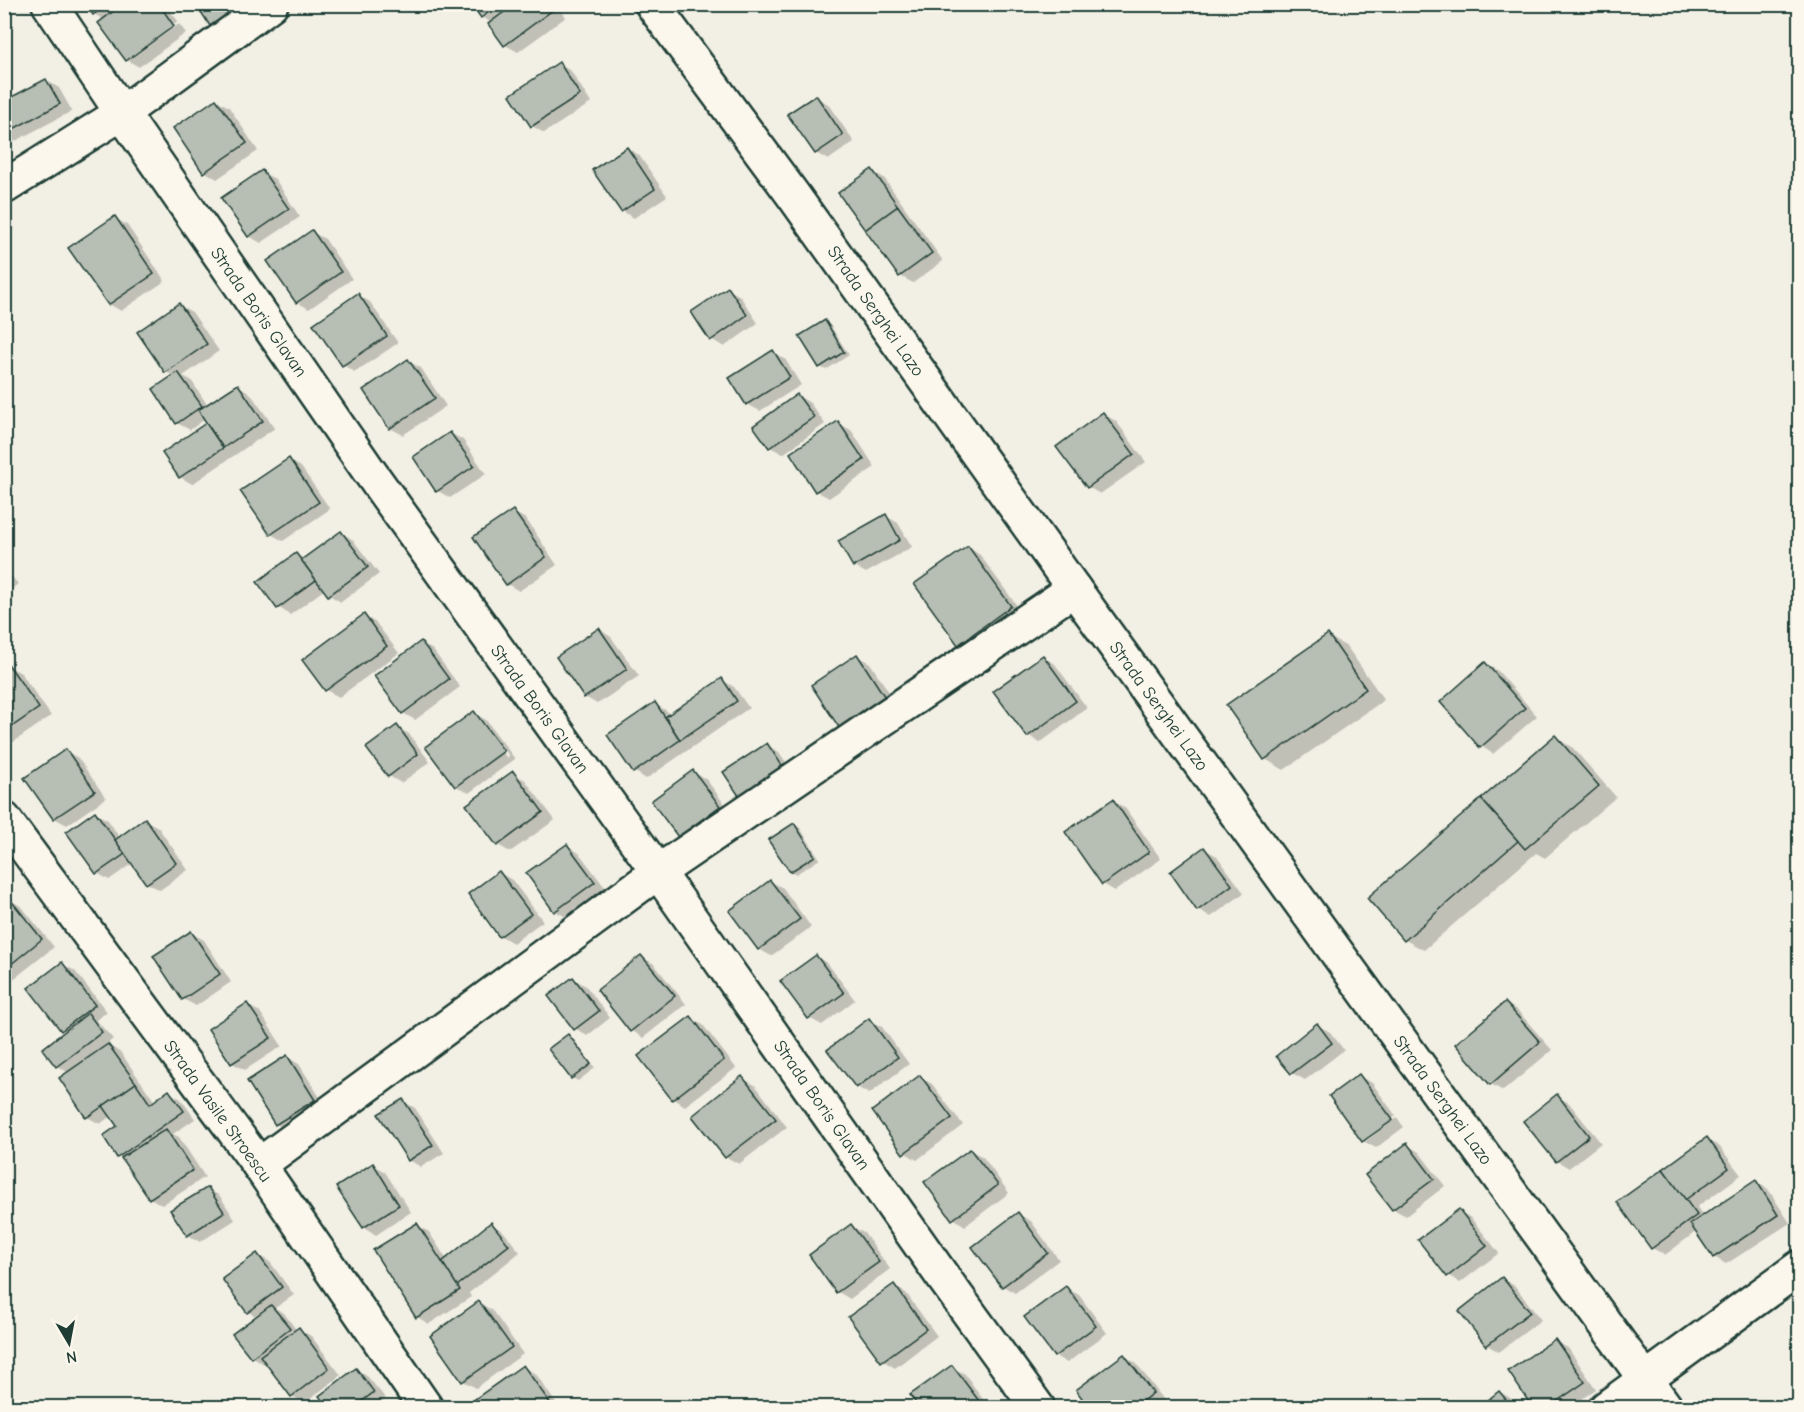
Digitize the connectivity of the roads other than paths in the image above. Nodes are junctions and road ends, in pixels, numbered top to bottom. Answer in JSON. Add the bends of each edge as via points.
{"nodes":[{"id":1,"x":49,"y":4,"type":"edge"},
{"id":2,"x":271,"y":4,"type":"edge"},
{"id":3,"x":652,"y":4,"type":"edge"},
{"id":4,"x":122,"y":114,"type":"junction"},
{"id":5,"x":4,"y":187,"type":"edge"},
{"id":6,"x":1074,"y":588,"type":"junction"},
{"id":7,"x":4,"y":819,"type":"edge"},
{"id":8,"x":658,"y":872,"type":"junction"},
{"id":9,"x":259,"y":1165,"type":"junction"},
{"id":10,"x":1800,"y":1267,"type":"edge"},
{"id":11,"x":1644,"y":1380,"type":"junction"},
{"id":12,"x":426,"y":1407,"type":"edge"},
{"id":13,"x":1038,"y":1407,"type":"edge"},
{"id":14,"x":1606,"y":1407,"type":"edge"},
{"id":15,"x":1666,"y":1407,"type":"edge"}],
"edges":[{"from":1,"to":4,"type":"street","name":"Strada Boris Glavan"},
{"from":2,"to":4,"type":"street"},
{"from":3,"to":6,"type":"street","name":"Strada Serghei Lazo","via":[[794,195]]},
{"from":4,"to":5,"type":"street"},
{"from":4,"to":8,"type":"street","name":"Strada Boris Glavan","via":[[369,471]]},
{"from":6,"to":8,"type":"street"},
{"from":6,"to":11,"type":"street","name":"Strada Serghei Lazo"},
{"from":7,"to":9,"type":"street","name":"Strada Vasile Stroescu"},
{"from":8,"to":9,"type":"street"},
{"from":8,"to":13,"type":"street","name":"Strada Boris Glavan"},
{"from":9,"to":12,"type":"street","name":"Strada Vasile Stroescu"},
{"from":10,"to":11,"type":"street"},
{"from":11,"to":14,"type":"street"},
{"from":11,"to":15,"type":"street","name":"Strada Serghei Lazo"}]}
